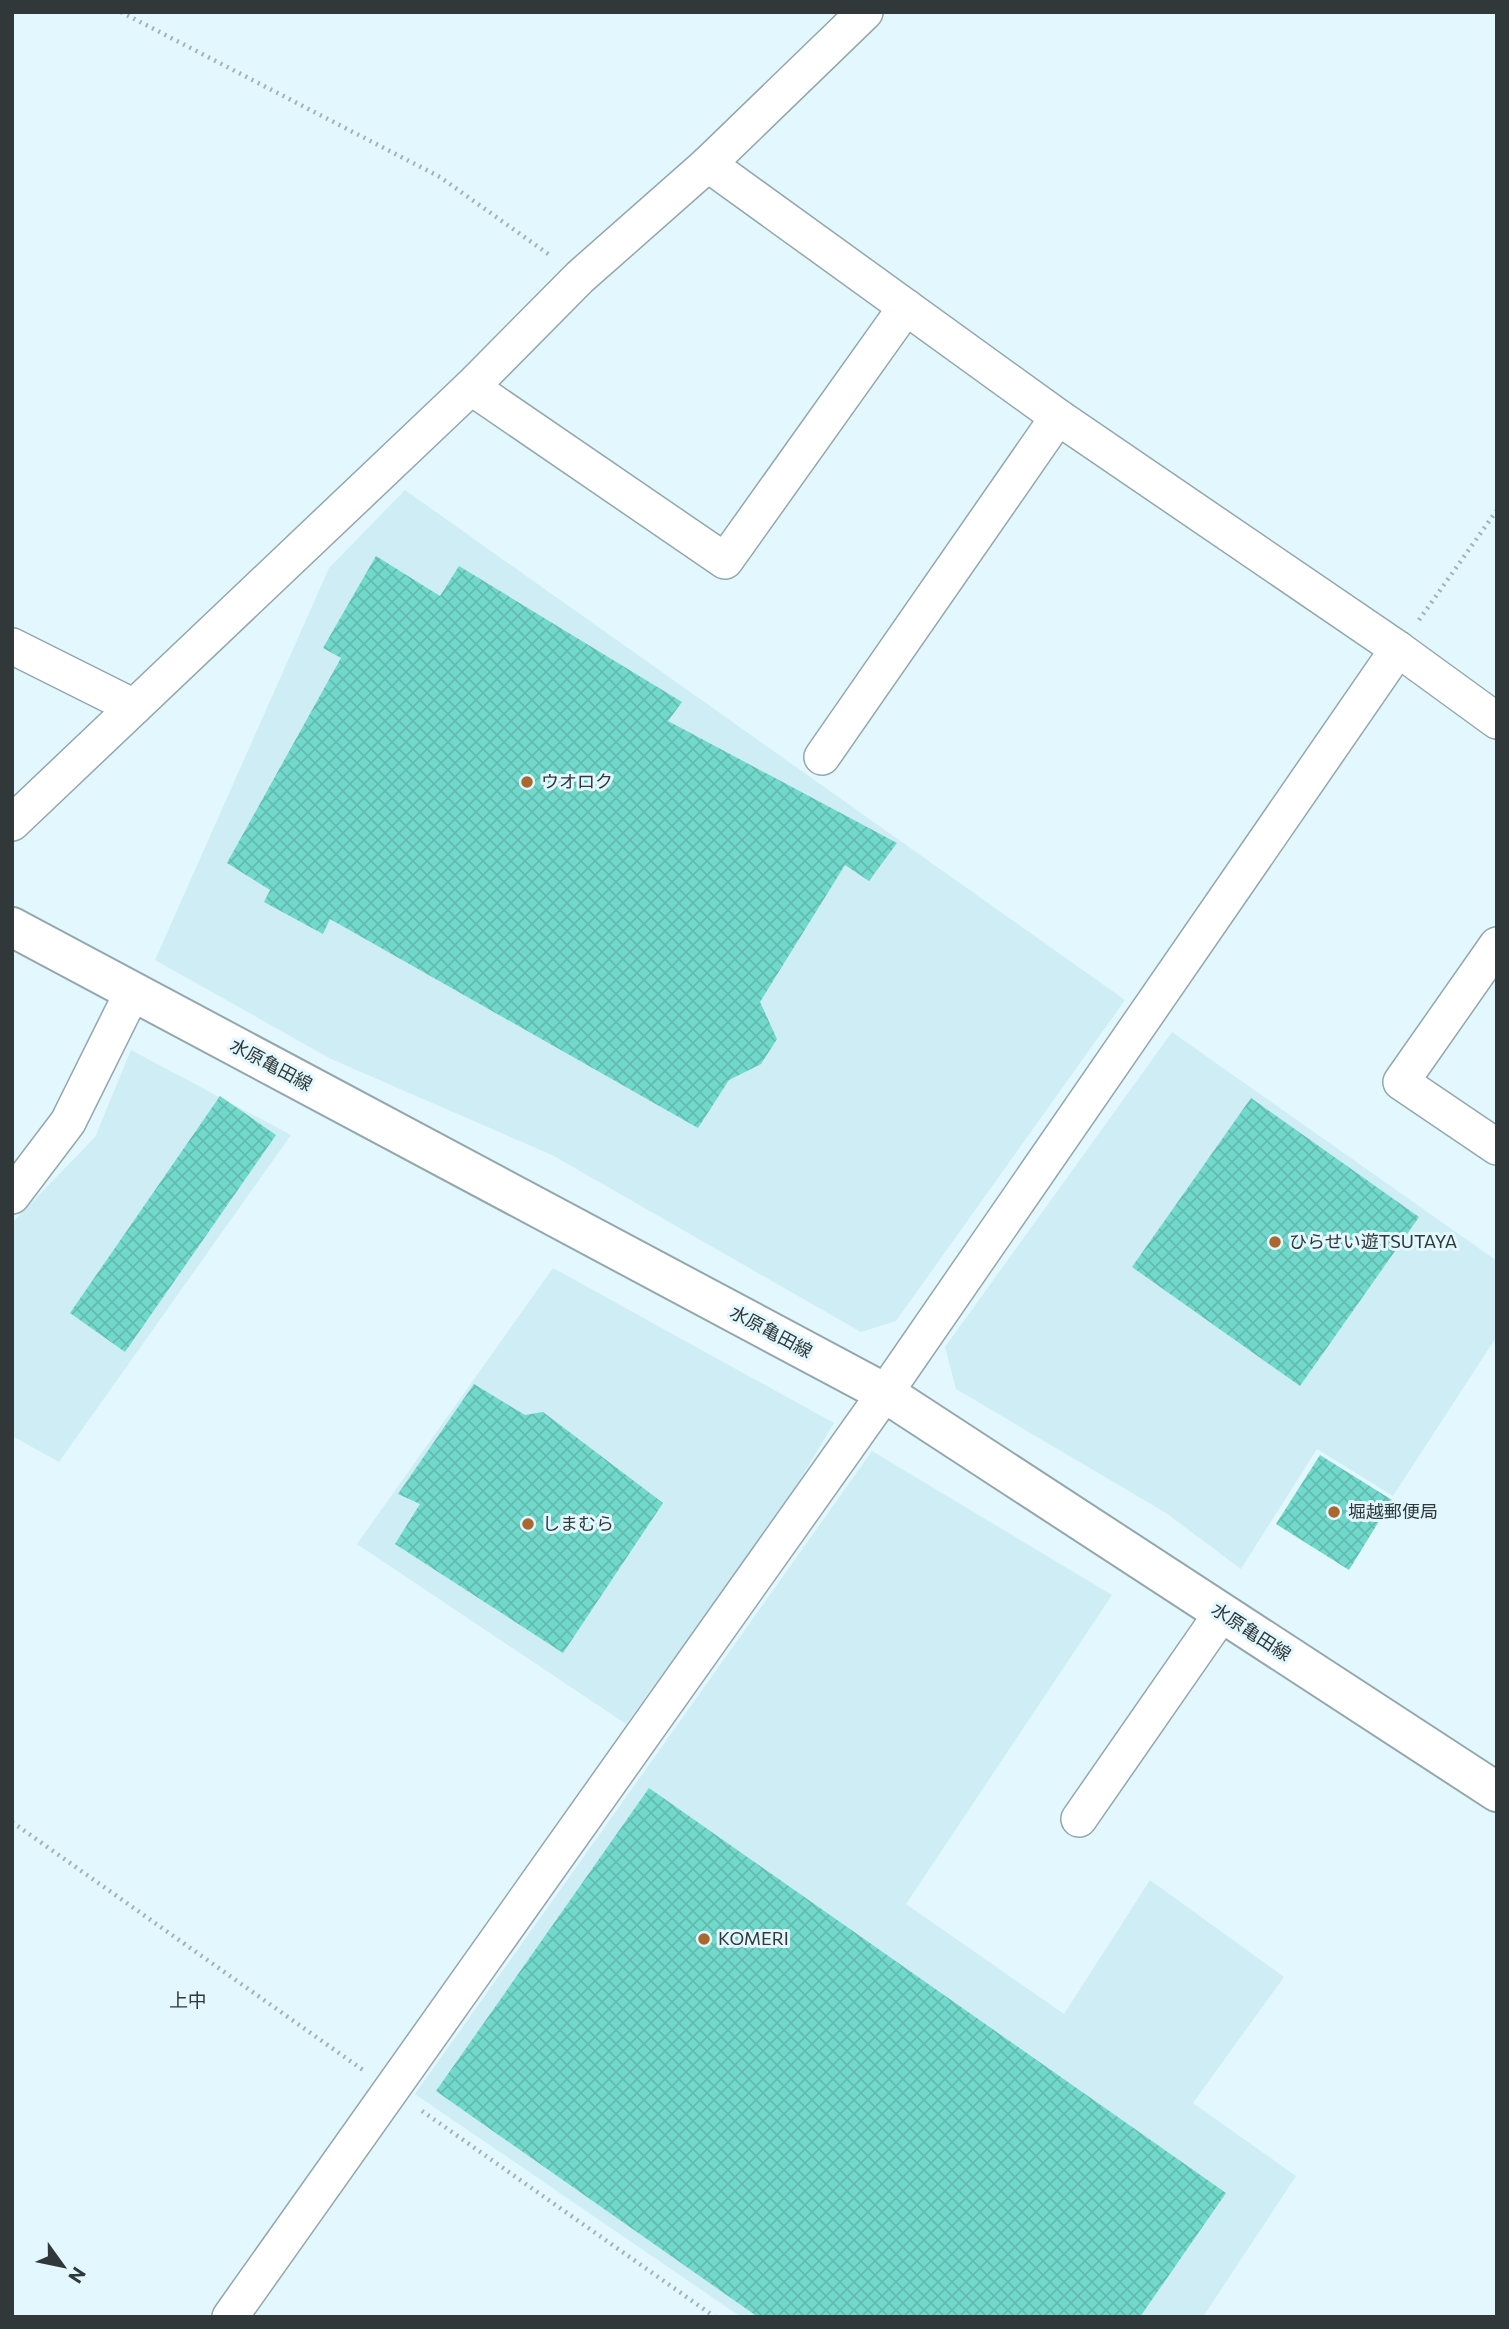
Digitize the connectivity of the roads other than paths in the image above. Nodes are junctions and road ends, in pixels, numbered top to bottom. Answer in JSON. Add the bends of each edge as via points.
{"nodes":[{"id":1,"x":865,"y":12,"type":"edge"},
{"id":2,"x":708,"y":164,"type":"junction"},
{"id":3,"x":906,"y":307,"type":"junction"},
{"id":4,"x":471,"y":387,"type":"junction"},
{"id":5,"x":1058,"y":417,"type":"junction"},
{"id":6,"x":12,"y":646,"type":"edge"},
{"id":7,"x":1398,"y":649,"type":"junction"},
{"id":8,"x":134,"y":708,"type":"junction"},
{"id":9,"x":1497,"y":721,"type":"edge"},
{"id":10,"x":822,"y":757,"type":"dead end"},
{"id":11,"x":12,"y":824,"type":"edge"},
{"id":12,"x":12,"y":927,"type":"edge"},
{"id":13,"x":1497,"y":945,"type":"edge"},
{"id":14,"x":133,"y":991,"type":"junction"},
{"id":15,"x":1497,"y":1147,"type":"edge"},
{"id":16,"x":12,"y":1196,"type":"edge"},
{"id":17,"x":885,"y":1393,"type":"junction"},
{"id":18,"x":1222,"y":1613,"type":"junction"},
{"id":19,"x":1497,"y":1792,"type":"edge"},
{"id":20,"x":1079,"y":1819,"type":"dead end"},
{"id":21,"x":230,"y":2317,"type":"edge"}],
"edges":[{"from":1,"to":2,"type":"street"},
{"from":2,"to":3,"type":"street"},
{"from":2,"to":4,"type":"street","via":[[580,277]]},
{"from":3,"to":4,"type":"street","via":[[725,561]]},
{"from":3,"to":5,"type":"street"},
{"from":4,"to":8,"type":"street"},
{"from":5,"to":7,"type":"street"},
{"from":5,"to":10,"type":"street"},
{"from":6,"to":8,"type":"street"},
{"from":7,"to":9,"type":"street"},
{"from":7,"to":17,"type":"street"},
{"from":8,"to":11,"type":"street"},
{"from":12,"to":14,"type":"main road","name":"水原亀田線"},
{"from":13,"to":15,"type":"street","via":[[1402,1082]]},
{"from":14,"to":16,"type":"street","via":[[68,1122]]},
{"from":14,"to":17,"type":"main road","name":"水原亀田線"},
{"from":17,"to":18,"type":"main road","name":"水原亀田線"},
{"from":17,"to":21,"type":"street"},
{"from":18,"to":19,"type":"main road","name":"水原亀田線"},
{"from":18,"to":20,"type":"street"}]}
